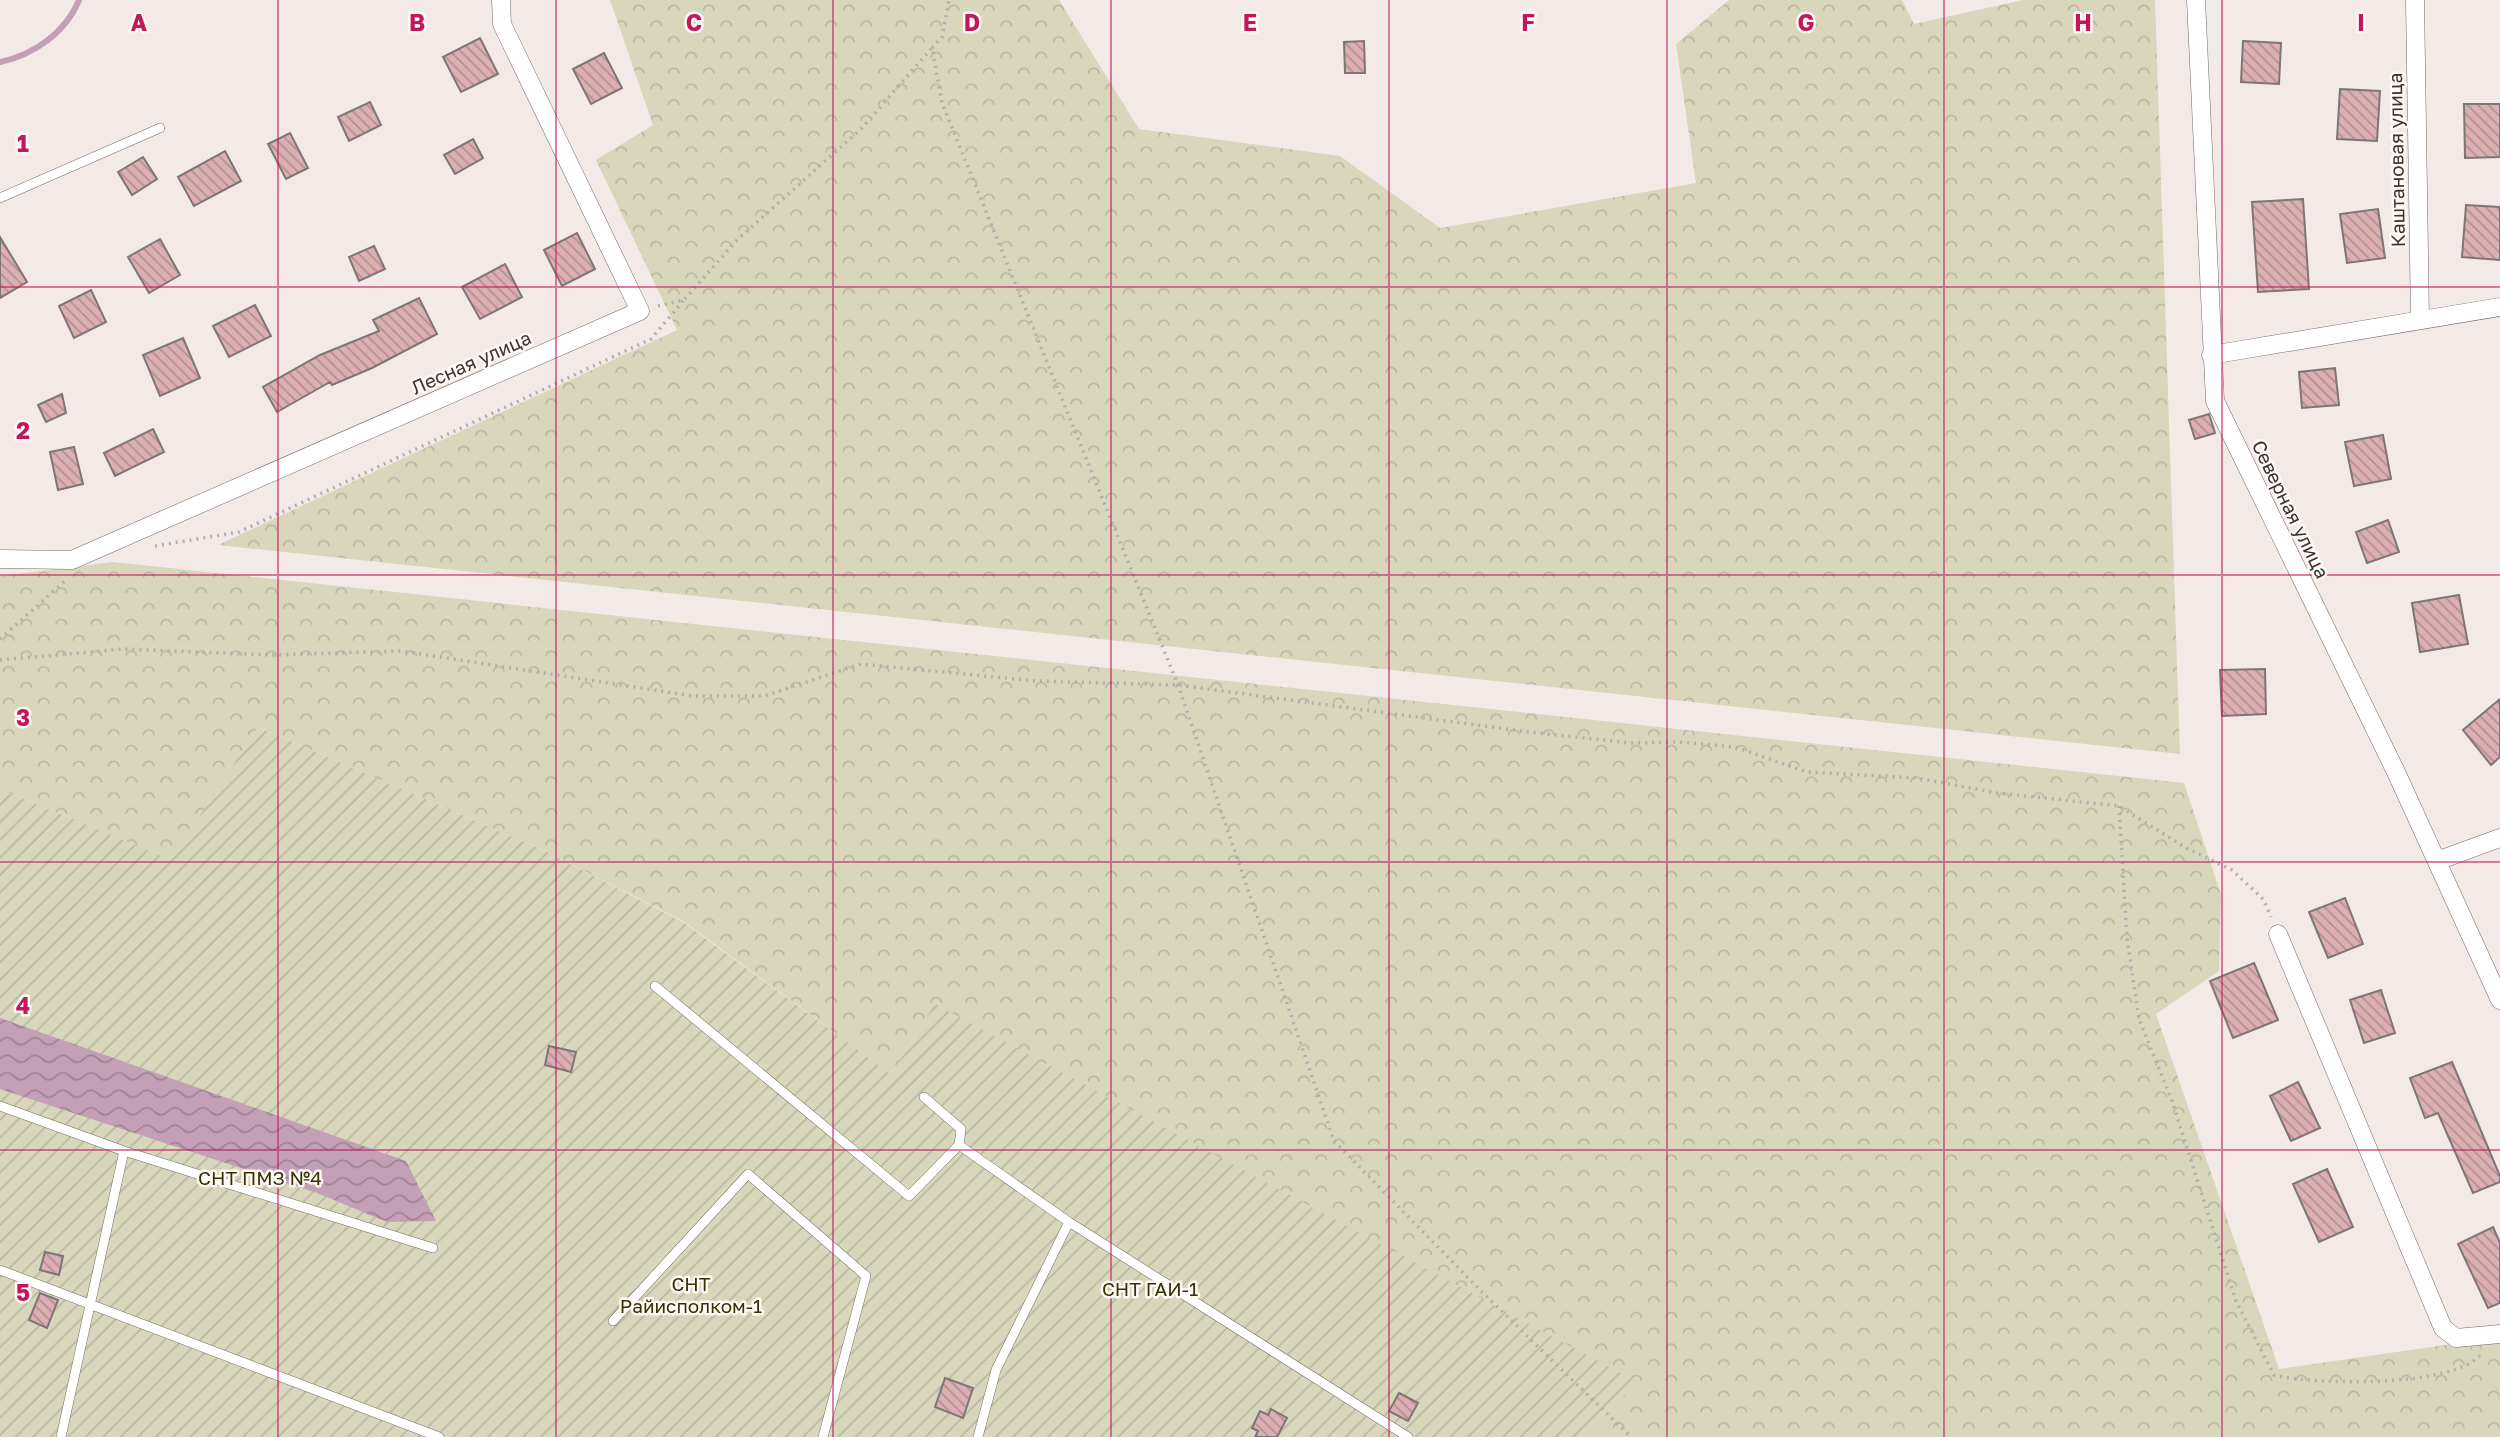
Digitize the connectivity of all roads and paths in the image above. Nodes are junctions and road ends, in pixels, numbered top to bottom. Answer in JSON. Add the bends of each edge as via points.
{"nodes":[{"id":1,"x":501,"y":0,"type":"edge"},
{"id":2,"x":949,"y":0,"type":"edge"},
{"id":3,"x":2196,"y":0,"type":"edge"},
{"id":4,"x":2415,"y":0,"type":"edge"},
{"id":5,"x":932,"y":48,"type":"junction"},
{"id":6,"x":160,"y":128,"type":"dead end"},
{"id":7,"x":0,"y":198,"type":"edge"},
{"id":8,"x":684,"y":300,"type":"junction"},
{"id":9,"x":2500,"y":307,"type":"edge"},
{"id":10,"x":640,"y":311,"type":"junction"},
{"id":11,"x":2420,"y":320,"type":"junction"},
{"id":12,"x":2211,"y":355,"type":"junction"},
{"id":13,"x":146,"y":548,"type":"dead end"},
{"id":14,"x":0,"y":559,"type":"edge"},
{"id":15,"x":72,"y":575,"type":"dead end"},
{"id":16,"x":0,"y":639,"type":"edge"},
{"id":17,"x":0,"y":660,"type":"edge"},
{"id":18,"x":1178,"y":685,"type":"junction"},
{"id":19,"x":2119,"y":806,"type":"junction"},
{"id":20,"x":2500,"y":838,"type":"edge"},
{"id":21,"x":2437,"y":861,"type":"junction"},
{"id":22,"x":2278,"y":934,"type":"joint"},
{"id":23,"x":654,"y":986,"type":"dead end"},
{"id":24,"x":2500,"y":1000,"type":"edge"},
{"id":25,"x":925,"y":1097,"type":"dead end"},
{"id":26,"x":0,"y":1106,"type":"edge"},
{"id":27,"x":959,"y":1145,"type":"junction"},
{"id":28,"x":124,"y":1151,"type":"junction"},
{"id":29,"x":1069,"y":1222,"type":"junction"},
{"id":30,"x":433,"y":1248,"type":"dead end"},
{"id":31,"x":0,"y":1270,"type":"edge"},
{"id":32,"x":91,"y":1303,"type":"junction"},
{"id":33,"x":613,"y":1321,"type":"dead end"},
{"id":34,"x":2498,"y":1335,"type":"edge"},
{"id":35,"x":61,"y":1437,"type":"edge"},
{"id":36,"x":439,"y":1437,"type":"edge"},
{"id":37,"x":823,"y":1437,"type":"edge"},
{"id":38,"x":978,"y":1437,"type":"edge"},
{"id":39,"x":1408,"y":1437,"type":"edge"},
{"id":40,"x":1631,"y":1437,"type":"edge"}],
"edges":[{"from":1,"to":10,"type":"street","via":[[502,24]]},
{"from":2,"to":5,"type":"path","via":[[942,37]]},
{"from":3,"to":12,"type":"street","name":"Северная улица"},
{"from":4,"to":11,"type":"street","name":"Каштановая улица"},
{"from":5,"to":8,"type":"path","via":[[861,130],[737,240]]},
{"from":5,"to":18,"type":"path","via":[[942,103]]},
{"from":6,"to":7,"type":"lane"},
{"from":8,"to":10,"type":"path"},
{"from":8,"to":13,"type":"path","via":[[651,339],[239,532]]},
{"from":9,"to":11,"type":"street"},
{"from":10,"to":14,"type":"street","name":"Лесная улица","via":[[72,561]]},
{"from":11,"to":12,"type":"street"},
{"from":12,"to":21,"type":"street","name":"Северная улица","via":[[2215,401]]},
{"from":15,"to":16,"type":"path"},
{"from":17,"to":18,"type":"path","via":[[124,649],[272,655],[401,651],[693,696],[764,696],[861,664],[1036,681]]},
{"from":18,"to":19,"type":"path","via":[[1529,732],[1630,743],[1735,747],[1807,772],[1917,778],[1997,793]]},
{"from":18,"to":40,"type":"path","via":[[1334,1141]]},
{"from":19,"to":22,"type":"path","via":[[2186,848],[2232,870],[2263,899]]},
{"from":19,"to":34,"type":"path","via":[[2127,938],[2139,1019],[2172,1101],[2236,1301],[2274,1375],[2297,1380],[2369,1381],[2448,1374],[2474,1363]]},
{"from":20,"to":21,"type":"street"},
{"from":21,"to":24,"type":"street","name":"Северная улица"},
{"from":22,"to":34,"type":"street","via":[[2443,1328],[2456,1338]]},
{"from":23,"to":27,"type":"lane","via":[[909,1196]]},
{"from":25,"to":27,"type":"lane","via":[[961,1129]]},
{"from":26,"to":28,"type":"lane"},
{"from":27,"to":29,"type":"lane"},
{"from":28,"to":30,"type":"lane"},
{"from":28,"to":32,"type":"lane"},
{"from":29,"to":38,"type":"lane","via":[[996,1370]]},
{"from":29,"to":39,"type":"lane"},
{"from":31,"to":32,"type":"lane"},
{"from":32,"to":35,"type":"lane"},
{"from":32,"to":36,"type":"lane"},
{"from":33,"to":37,"type":"lane","via":[[748,1174],[866,1276]]}]}
